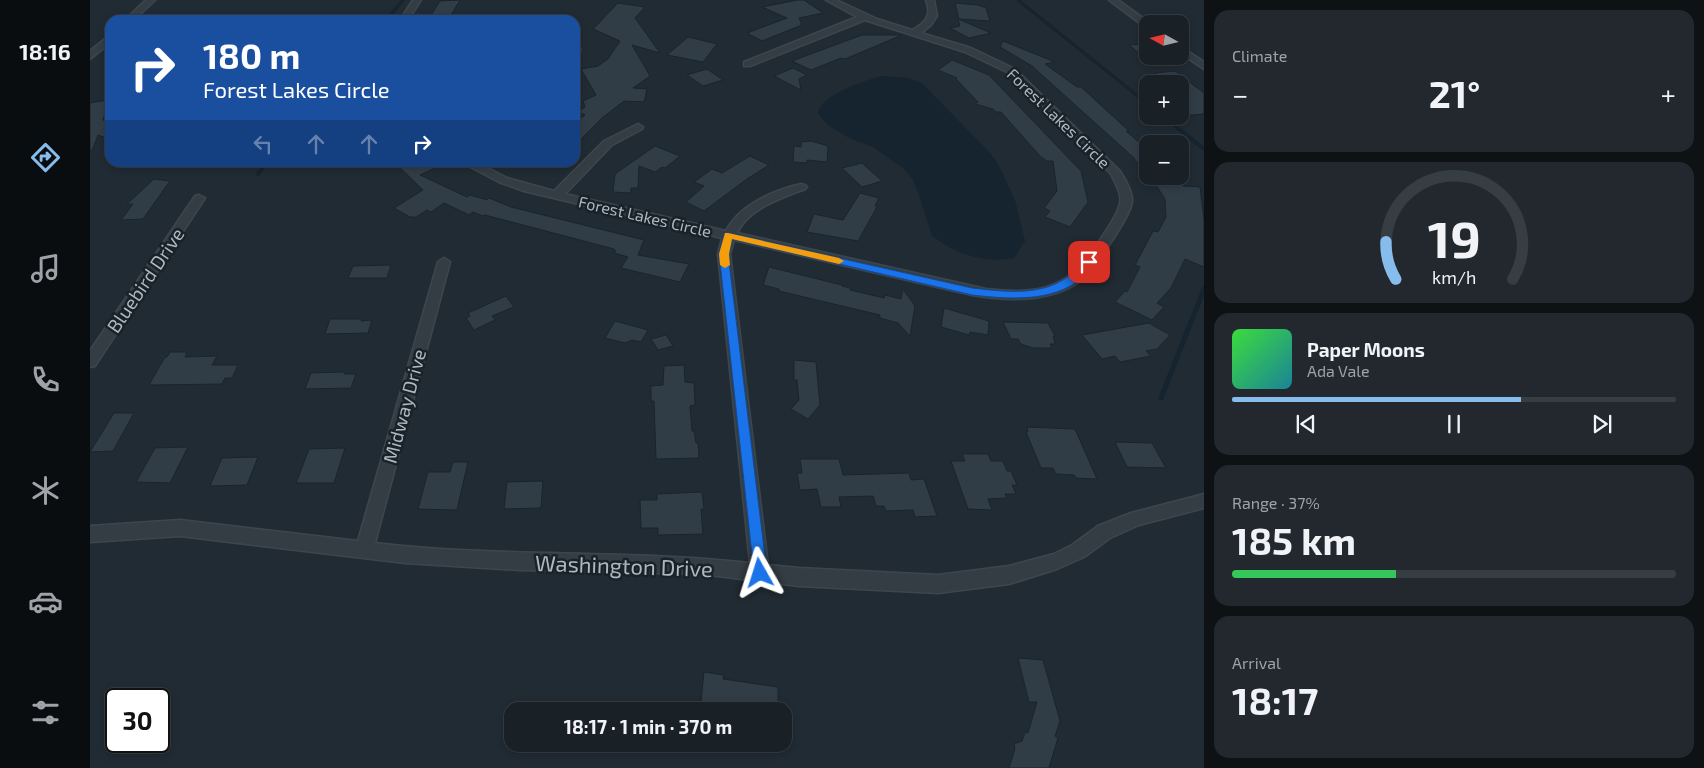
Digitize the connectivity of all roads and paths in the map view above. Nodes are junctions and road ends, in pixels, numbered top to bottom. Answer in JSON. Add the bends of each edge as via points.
{"nodes":[{"id":1,"x":151,"y":0,"type":"edge"},
{"id":2,"x":417,"y":0,"type":"edge"},
{"id":3,"x":830,"y":0,"type":"edge"},
{"id":4,"x":930,"y":0,"type":"edge"},
{"id":5,"x":1113,"y":0,"type":"edge"},
{"id":6,"x":134,"y":15,"type":"edge"},
{"id":7,"x":407,"y":15,"type":"edge"},
{"id":8,"x":863,"y":18,"type":"junction"},
{"id":9,"x":1139,"y":19,"type":"edge"},
{"id":10,"x":914,"y":33,"type":"junction"},
{"id":11,"x":105,"y":42,"type":"edge"},
{"id":12,"x":1189,"y":55,"type":"edge"},
{"id":13,"x":90,"y":56,"type":"edge"},
{"id":14,"x":747,"y":64,"type":"dead end"},
{"id":15,"x":1204,"y":66,"type":"edge"},
{"id":16,"x":638,"y":127,"type":"dead end"},
{"id":17,"x":476,"y":167,"type":"edge"},
{"id":18,"x":801,"y":187,"type":"dead end"},
{"id":19,"x":556,"y":196,"type":"junction"},
{"id":20,"x":199,"y":198,"type":"dead end"},
{"id":21,"x":728,"y":236,"type":"junction"},
{"id":22,"x":444,"y":262,"type":"dead end"},
{"id":23,"x":90,"y":362,"type":"edge"},
{"id":24,"x":1204,"y":500,"type":"edge"},
{"id":25,"x":90,"y":534,"type":"edge"},
{"id":26,"x":364,"y":550,"type":"junction"},
{"id":27,"x":760,"y":573,"type":"junction"}],
"edges":[{"from":1,"to":6,"type":"street"},
{"from":2,"to":7,"type":"street"},
{"from":3,"to":8,"type":"street","name":"Forest Lakes Circle"},
{"from":4,"to":10,"type":"street","via":[[934,7],[933,18]]},
{"from":5,"to":9,"type":"street"},
{"from":8,"to":10,"type":"street","name":"Forest Lakes Circle"},
{"from":8,"to":14,"type":"street"},
{"from":10,"to":21,"type":"street","name":"Forest Lakes Circle","via":[[978,53],[1012,71],[1116,173],[1126,203],[1121,216],[1079,275],[1056,289],[1036,294],[989,294]]},
{"from":11,"to":13,"type":"street"},
{"from":12,"to":15,"type":"street"},
{"from":16,"to":19,"type":"street","via":[[608,143]]},
{"from":17,"to":19,"type":"street","name":"Forest Lakes Circle","via":[[502,180]]},
{"from":18,"to":21,"type":"street","via":[[747,211]]},
{"from":19,"to":21,"type":"street","name":"Forest Lakes Circle"},
{"from":20,"to":23,"type":"street","name":"Bluebird Drive"},
{"from":21,"to":27,"type":"street","via":[[724,262]]},
{"from":22,"to":26,"type":"street","name":"Midway Drive"},
{"from":24,"to":27,"type":"street","name":"Washington Drive","via":[[1138,518],[1104,532],[1057,561],[976,581],[897,583]]},
{"from":25,"to":26,"type":"street","name":"Washington Drive","via":[[180,528]]},
{"from":26,"to":27,"type":"street","name":"Washington Drive","via":[[520,562],[701,566]]}]}
